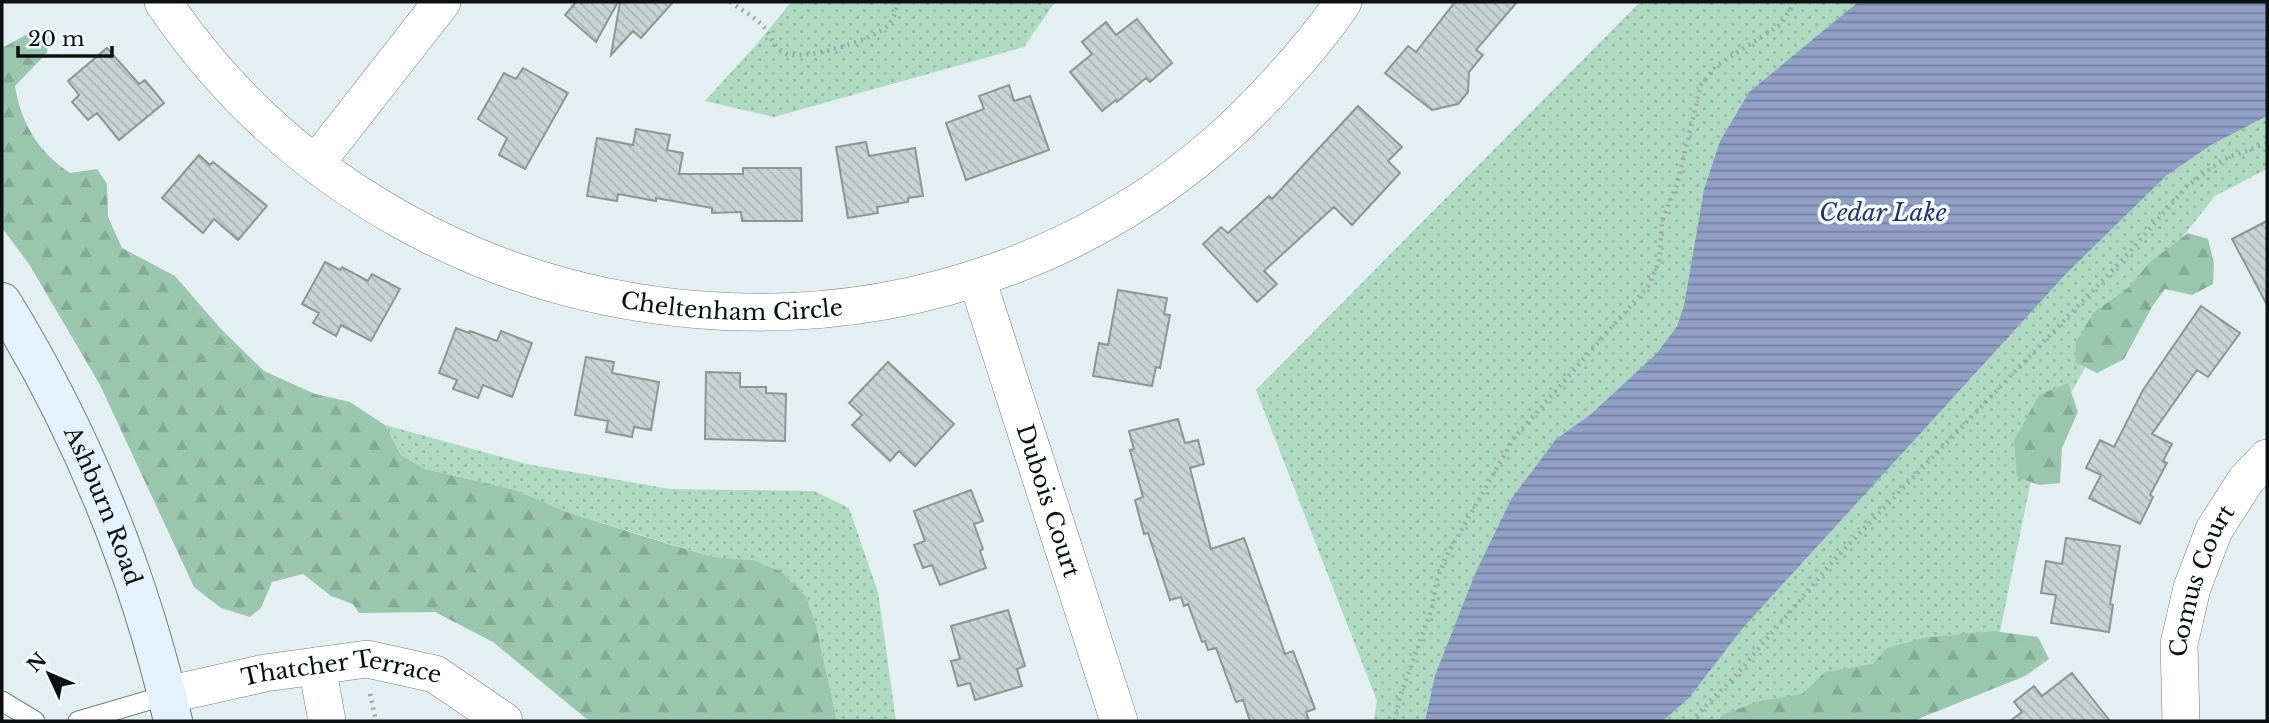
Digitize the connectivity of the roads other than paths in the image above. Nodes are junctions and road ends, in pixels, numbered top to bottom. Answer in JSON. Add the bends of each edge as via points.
{"nodes":[{"id":1,"x":163,"y":2,"type":"edge"},
{"id":2,"x":442,"y":2,"type":"edge"},
{"id":3,"x":1343,"y":2,"type":"edge"},
{"id":4,"x":316,"y":163,"type":"junction"},
{"id":5,"x":977,"y":279,"type":"junction"},
{"id":6,"x":2,"y":302,"type":"edge"},
{"id":7,"x":2267,"y":458,"type":"edge"},
{"id":8,"x":317,"y":666,"type":"junction"},
{"id":9,"x":2,"y":701,"type":"edge"},
{"id":10,"x":170,"y":708,"type":"edge"},
{"id":11,"x":35,"y":721,"type":"edge"},
{"id":12,"x":78,"y":721,"type":"edge"},
{"id":13,"x":327,"y":721,"type":"edge"},
{"id":14,"x":504,"y":721,"type":"edge"},
{"id":15,"x":1119,"y":721,"type":"edge"},
{"id":16,"x":2181,"y":721,"type":"edge"}],
"edges":[{"from":1,"to":4,"type":"street","name":"Cheltenham Circle","via":[[239,95]]},
{"from":2,"to":4,"type":"street"},
{"from":3,"to":5,"type":"street","name":"Cheltenham Circle","via":[[1239,126],[1173,180],[1076,238]]},
{"from":4,"to":5,"type":"street","name":"Cheltenham Circle","via":[[392,214],[461,250],[533,277],[633,303],[710,312],[814,311],[891,300]]},
{"from":5,"to":15,"type":"street","name":"Dubois Court"},
{"from":6,"to":10,"type":"main road","name":"Ashburn Road","via":[[32,351],[115,528]]},
{"from":7,"to":16,"type":"street","name":"Comus Court","via":[[2246,480],[2214,530],[2192,588],[2179,644]]},
{"from":8,"to":10,"type":"street","name":"Thatcher Terrace","via":[[265,673]]},
{"from":8,"to":13,"type":"street"},
{"from":8,"to":14,"type":"street","name":"Thatcher Terrace","via":[[367,659],[435,674]]},
{"from":9,"to":11,"type":"lane"},
{"from":10,"to":12,"type":"lane"}]}
